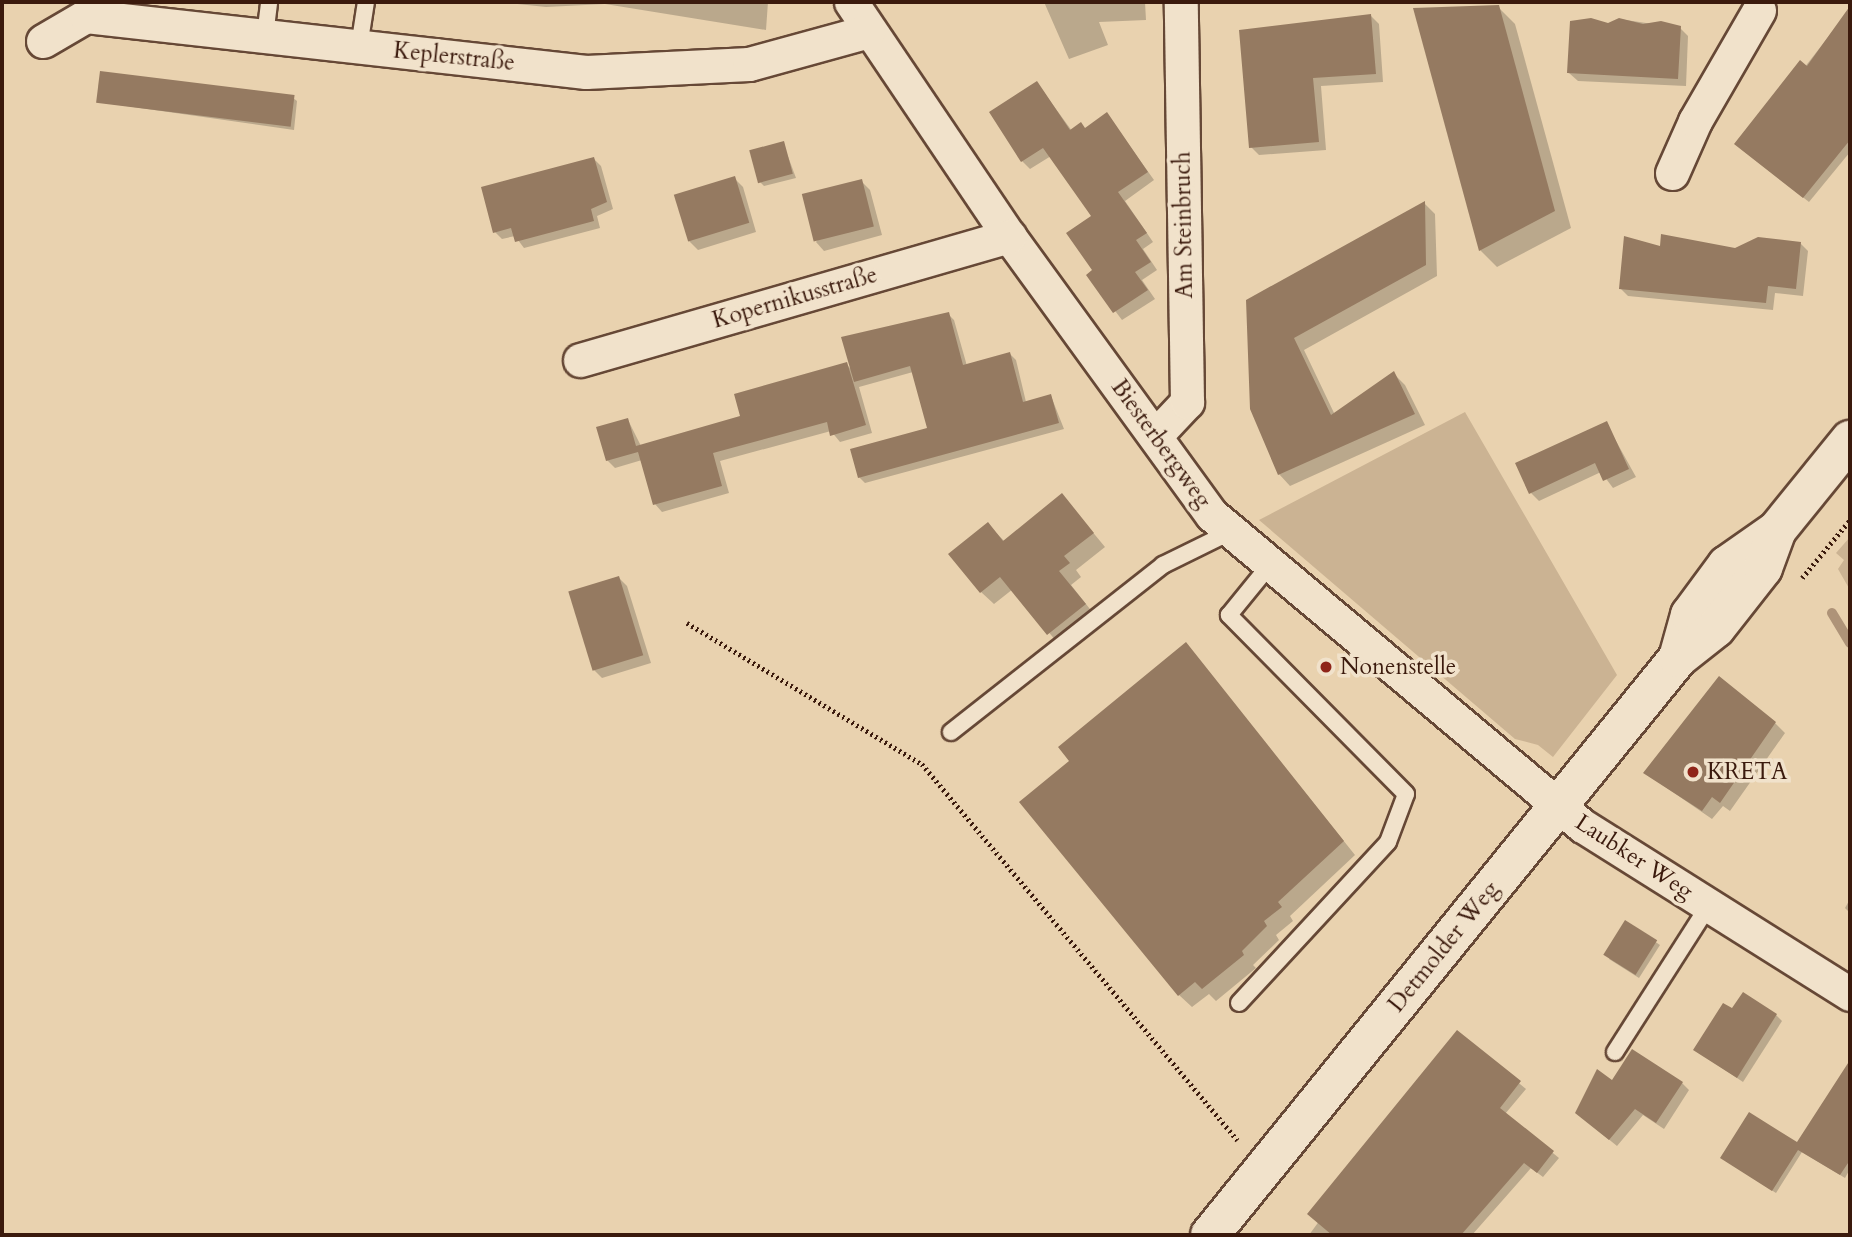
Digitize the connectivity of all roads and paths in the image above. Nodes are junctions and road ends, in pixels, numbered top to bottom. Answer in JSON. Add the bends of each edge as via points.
{"nodes":[{"id":1,"x":269,"y":2,"type":"edge"},
{"id":2,"x":366,"y":2,"type":"edge"},
{"id":3,"x":850,"y":2,"type":"edge"},
{"id":4,"x":1181,"y":2,"type":"edge"},
{"id":5,"x":1756,"y":4,"type":"edge"},
{"id":6,"x":869,"y":31,"type":"junction"},
{"id":7,"x":265,"y":36,"type":"junction"},
{"id":8,"x":43,"y":41,"type":"dead end"},
{"id":9,"x":359,"y":47,"type":"junction"},
{"id":10,"x":1672,"y":173,"type":"dead end"},
{"id":11,"x":1009,"y":236,"type":"junction"},
{"id":12,"x":580,"y":360,"type":"dead end"},
{"id":13,"x":1155,"y":436,"type":"junction"},
{"id":14,"x":1850,"y":440,"type":"edge"},
{"id":15,"x":1850,"y":520,"type":"edge"},
{"id":16,"x":1230,"y":532,"type":"junction"},
{"id":17,"x":1269,"y":566,"type":"junction"},
{"id":18,"x":1793,"y":588,"type":"dead end"},
{"id":19,"x":687,"y":623,"type":"dead end"},
{"id":20,"x":951,"y":732,"type":"dead end"},
{"id":21,"x":1559,"y":807,"type":"junction"},
{"id":22,"x":1709,"y":905,"type":"junction"},
{"id":23,"x":1850,"y":994,"type":"edge"},
{"id":24,"x":1239,"y":1003,"type":"dead end"},
{"id":25,"x":1615,"y":1052,"type":"dead end"},
{"id":26,"x":1267,"y":1166,"type":"junction"},
{"id":27,"x":1210,"y":1235,"type":"edge"}],
"edges":[{"from":1,"to":7,"type":"lane"},
{"from":2,"to":9,"type":"lane"},
{"from":3,"to":6,"type":"street","name":"Biesterbergweg"},
{"from":4,"to":13,"type":"street","name":"Am Steinbruch","via":[[1187,402]]},
{"from":5,"to":10,"type":"street"},
{"from":6,"to":9,"type":"street","name":"Keplerstraße","via":[[748,64],[586,72]]},
{"from":6,"to":11,"type":"street","name":"Biesterbergweg"},
{"from":7,"to":8,"type":"street","name":"Keplerstraße","via":[[86,16]]},
{"from":7,"to":9,"type":"street","name":"Keplerstraße"},
{"from":11,"to":12,"type":"street","name":"Kopernikusstraße"},
{"from":11,"to":13,"type":"street","name":"Biesterbergweg"},
{"from":13,"to":16,"type":"street","name":"Biesterbergweg","via":[[1212,515]]},
{"from":14,"to":21,"type":"street","name":"Detmolder Weg","via":[[1777,530],[1727,565],[1690,615],[1678,658]]},
{"from":15,"to":18,"type":"path"},
{"from":16,"to":17,"type":"street","name":"Biesterbergweg"},
{"from":16,"to":20,"type":"lane","via":[[1163,565]]},
{"from":17,"to":21,"type":"street","name":"Biesterbergweg"},
{"from":17,"to":24,"type":"lane","via":[[1229,615],[1406,794],[1388,842]]},
{"from":19,"to":26,"type":"path","via":[[922,764],[1245,1150]]},
{"from":21,"to":22,"type":"street","name":"Laubker Weg"},
{"from":21,"to":26,"type":"street","name":"Detmolder Weg"},
{"from":22,"to":23,"type":"street","name":"Laubker Weg"},
{"from":22,"to":25,"type":"lane","name":"Laubker Weg"},
{"from":26,"to":27,"type":"street","name":"Detmolder Weg"}]}
